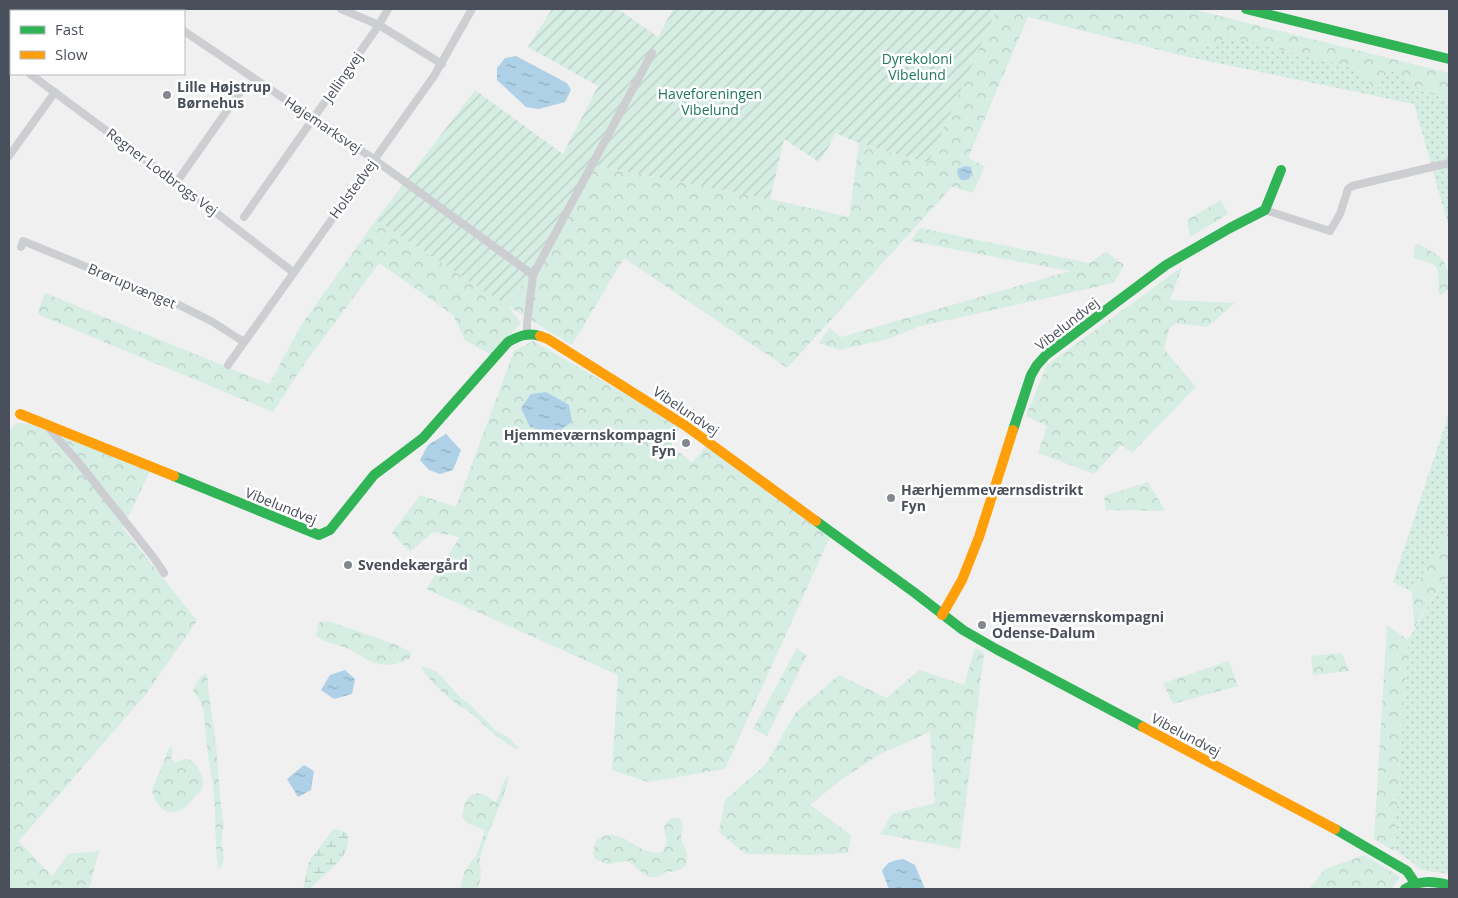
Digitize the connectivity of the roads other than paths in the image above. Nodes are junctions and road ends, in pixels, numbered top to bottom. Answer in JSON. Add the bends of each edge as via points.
{"nodes":[{"id":1,"x":341,"y":9,"type":"edge"},
{"id":2,"x":388,"y":9,"type":"edge"},
{"id":3,"x":472,"y":9,"type":"edge"},
{"id":4,"x":1246,"y":9,"type":"edge"},
{"id":5,"x":379,"y":25,"type":"junction"},
{"id":6,"x":185,"y":32,"type":"edge"},
{"id":7,"x":652,"y":53,"type":"dead end"},
{"id":8,"x":1449,"y":59,"type":"edge"},
{"id":9,"x":442,"y":64,"type":"junction"},
{"id":10,"x":31,"y":75,"type":"edge"},
{"id":11,"x":243,"y":88,"type":"dead end"},
{"id":12,"x":55,"y":92,"type":"junction"},
{"id":13,"x":314,"y":118,"type":"junction"},
{"id":14,"x":9,"y":156,"type":"edge"},
{"id":15,"x":375,"y":160,"type":"junction"},
{"id":16,"x":1449,"y":163,"type":"edge"},
{"id":17,"x":1281,"y":170,"type":"dead end"},
{"id":18,"x":176,"y":183,"type":"junction"},
{"id":19,"x":1265,"y":210,"type":"junction"},
{"id":20,"x":244,"y":217,"type":"dead end"},
{"id":21,"x":21,"y":247,"type":"dead end"},
{"id":22,"x":293,"y":272,"type":"junction"},
{"id":23,"x":533,"y":275,"type":"junction"},
{"id":24,"x":528,"y":334,"type":"junction"},
{"id":25,"x":244,"y":342,"type":"junction"},
{"id":26,"x":228,"y":365,"type":"dead end"},
{"id":27,"x":20,"y":414,"type":"dead end"},
{"id":28,"x":45,"y":424,"type":"junction"},
{"id":29,"x":164,"y":574,"type":"dead end"},
{"id":30,"x":942,"y":615,"type":"junction"},
{"id":31,"x":1415,"y":883,"type":"junction"},
{"id":32,"x":1449,"y":885,"type":"edge"},
{"id":33,"x":1405,"y":889,"type":"edge"}],
"edges":[{"from":1,"to":5,"type":"street"},
{"from":2,"to":5,"type":"street","name":"Jellingvej"},
{"from":3,"to":9,"type":"street","name":"Holstedvej"},
{"from":4,"to":8,"type":"street"},
{"from":5,"to":9,"type":"street"},
{"from":5,"to":13,"type":"street","name":"Jellingvej"},
{"from":6,"to":13,"type":"street","name":"Højemarksvej"},
{"from":7,"to":23,"type":"street"},
{"from":9,"to":15,"type":"street","name":"Holstedvej"},
{"from":10,"to":12,"type":"street","name":"Regner Lodbrogs Vej"},
{"from":11,"to":18,"type":"street"},
{"from":12,"to":14,"type":"street"},
{"from":12,"to":18,"type":"street","name":"Regner Lodbrogs Vej"},
{"from":13,"to":15,"type":"street","name":"Højemarksvej"},
{"from":13,"to":20,"type":"street","name":"Jellingvej"},
{"from":15,"to":22,"type":"street","name":"Holstedvej"},
{"from":15,"to":23,"type":"street","name":"Højemarksvej"},
{"from":16,"to":19,"type":"street","via":[[1352,186],[1330,231]]},
{"from":17,"to":19,"type":"street"},
{"from":18,"to":22,"type":"street","name":"Regner Lodbrogs Vej"},
{"from":19,"to":30,"type":"street","name":"Vibelundvej","via":[[1166,265],[1037,365],[979,537]]},
{"from":21,"to":25,"type":"street","name":"Brørupvænget","via":[[23,241],[175,304]]},
{"from":22,"to":25,"type":"street","name":"Holstedvej"},
{"from":23,"to":24,"type":"street"},
{"from":24,"to":28,"type":"street","name":"Vibelundvej","via":[[508,342],[423,438],[374,475],[330,530],[319,536]]},
{"from":24,"to":30,"type":"street","name":"Vibelundvej","via":[[548,339],[686,426]]},
{"from":25,"to":26,"type":"street","name":"Holstedvej"},
{"from":27,"to":28,"type":"street","name":"Vibelundvej"},
{"from":28,"to":29,"type":"street","name":"Vibelundvej","via":[[149,551]]},
{"from":30,"to":31,"type":"street","name":"Vibelundvej","via":[[996,649],[1359,842],[1407,871]]},
{"from":31,"to":32,"type":"street","via":[[1428,881]]},
{"from":31,"to":33,"type":"street"}]}
